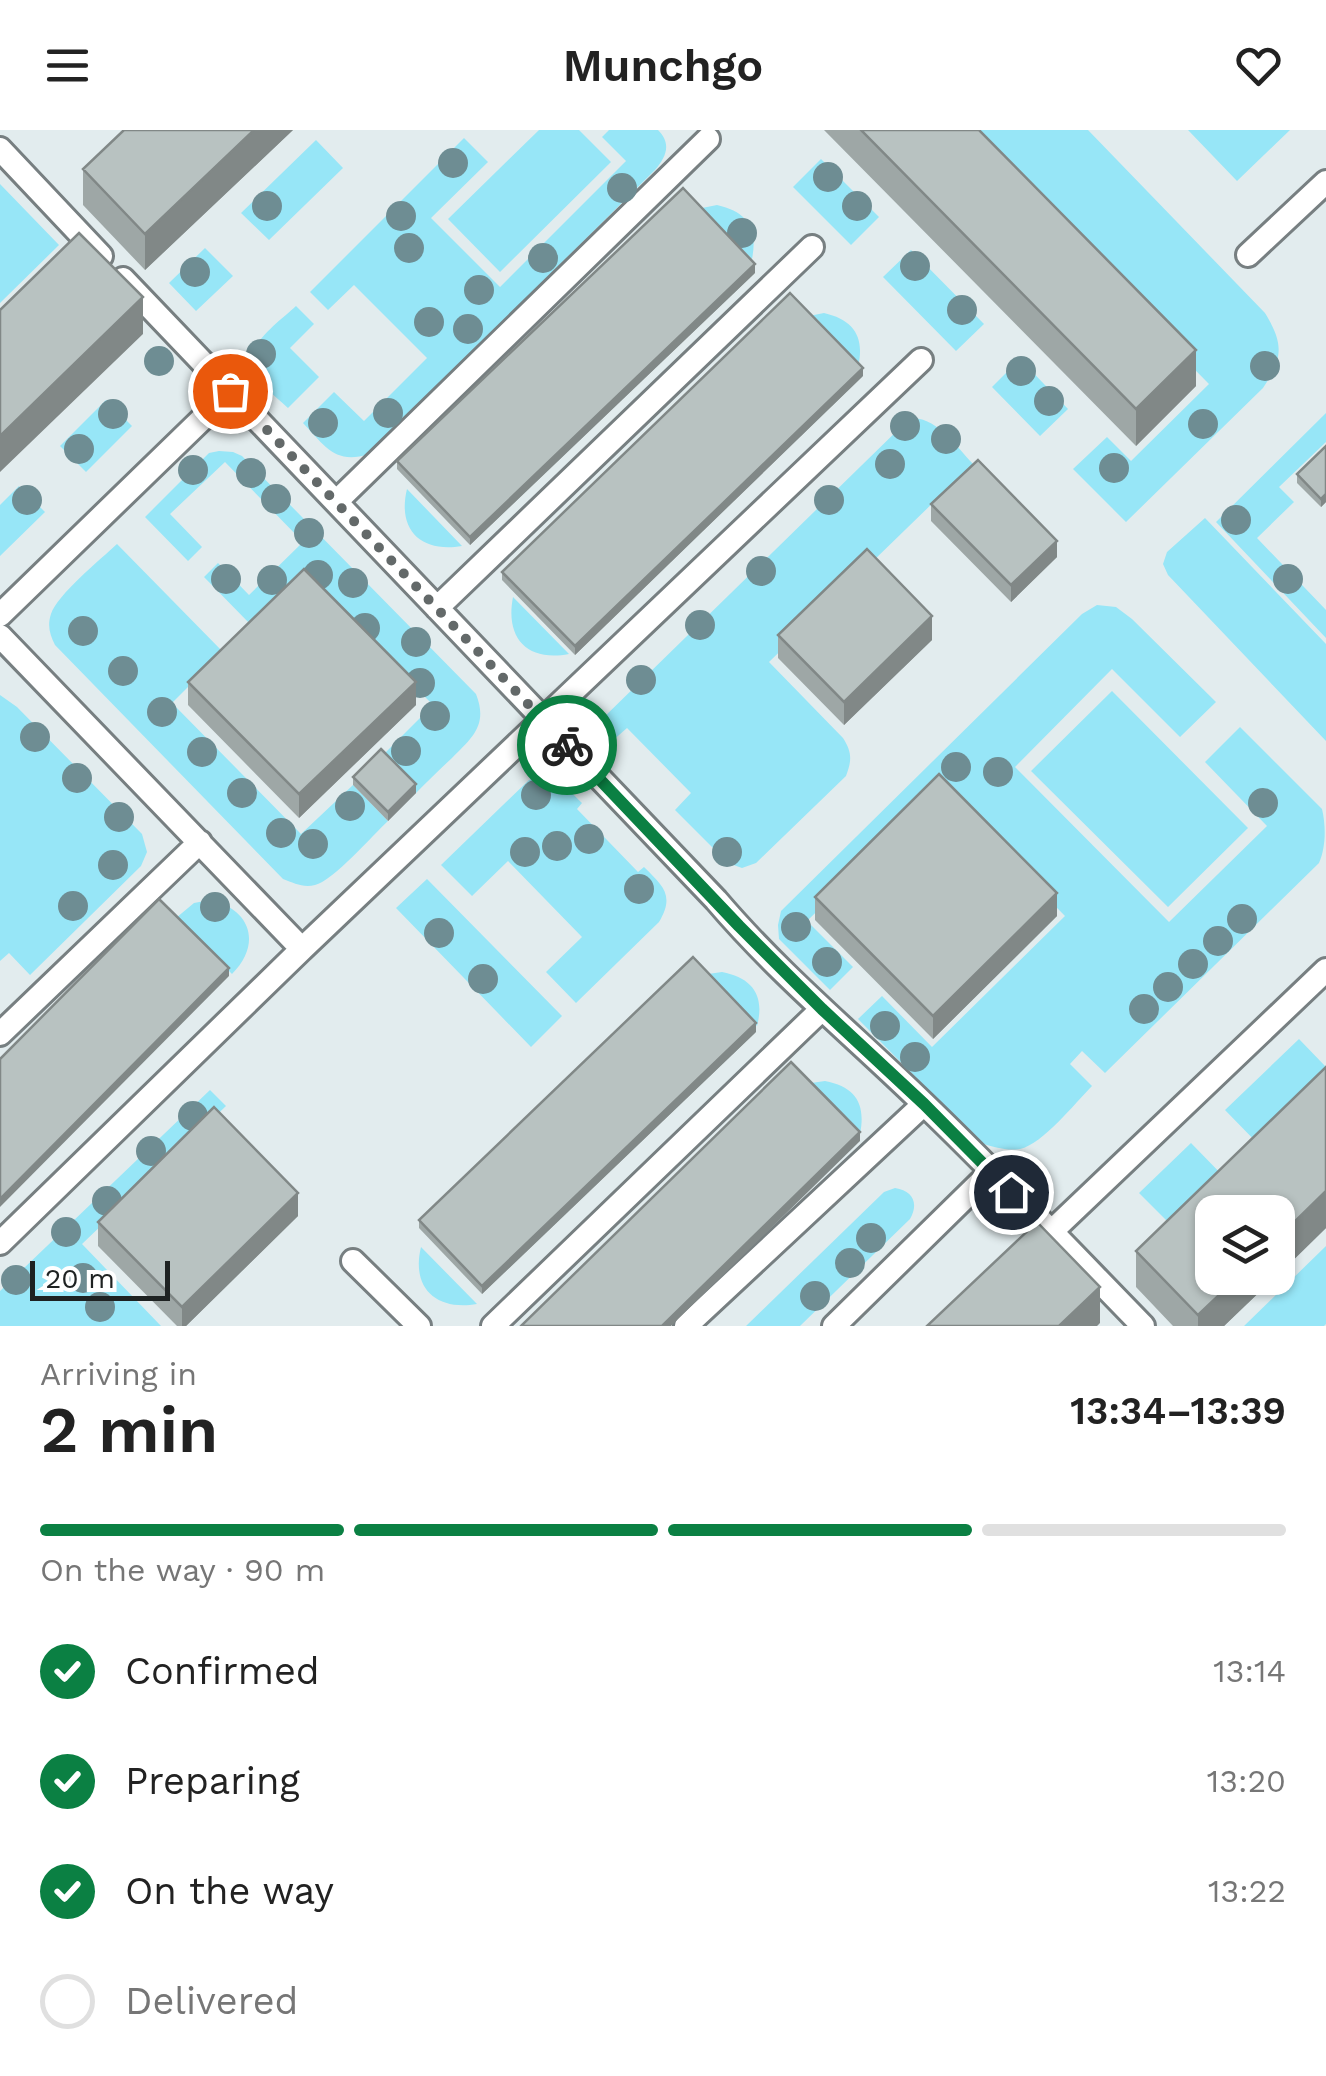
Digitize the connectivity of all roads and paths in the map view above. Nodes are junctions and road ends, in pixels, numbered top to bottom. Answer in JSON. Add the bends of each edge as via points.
{"nodes":[{"id":1,"x":708,"y":139,"type":"dead end"},
{"id":2,"x":0,"y":149,"type":"edge"},
{"id":3,"x":1326,"y":182,"type":"edge"},
{"id":4,"x":812,"y":247,"type":"dead end"},
{"id":5,"x":1248,"y":256,"type":"dead end"},
{"id":6,"x":921,"y":360,"type":"dead end"},
{"id":7,"x":230,"y":391,"type":"junction"},
{"id":8,"x":336,"y":502,"type":"junction"},
{"id":9,"x":437,"y":608,"type":"junction"},
{"id":10,"x":0,"y":615,"type":"edge"},
{"id":11,"x":0,"y":636,"type":"edge"},
{"id":12,"x":542,"y":720,"type":"junction"},
{"id":13,"x":200,"y":842,"type":"junction"},
{"id":14,"x":302,"y":948,"type":"junction"},
{"id":15,"x":1326,"y":970,"type":"edge"},
{"id":16,"x":822,"y":1009,"type":"junction"},
{"id":17,"x":0,"y":1034,"type":"edge"},
{"id":18,"x":924,"y":1104,"type":"junction"},
{"id":19,"x":991,"y":1172,"type":"junction"},
{"id":20,"x":1052,"y":1232,"type":"junction"},
{"id":21,"x":0,"y":1243,"type":"edge"},
{"id":22,"x":353,"y":1261,"type":"dead end"},
{"id":23,"x":419,"y":1326,"type":"edge"},
{"id":24,"x":493,"y":1326,"type":"edge"},
{"id":25,"x":686,"y":1326,"type":"edge"},
{"id":26,"x":834,"y":1326,"type":"edge"},
{"id":27,"x":1143,"y":1326,"type":"edge"}],
"edges":[{"from":1,"to":8,"type":"lane"},
{"from":2,"to":7,"type":"lane"},
{"from":3,"to":5,"type":"lane"},
{"from":4,"to":9,"type":"lane"},
{"from":6,"to":12,"type":"lane"},
{"from":7,"to":8,"type":"lane"},
{"from":7,"to":10,"type":"lane"},
{"from":8,"to":9,"type":"lane"},
{"from":9,"to":12,"type":"lane"},
{"from":11,"to":13,"type":"lane"},
{"from":12,"to":14,"type":"lane"},
{"from":12,"to":16,"type":"lane"},
{"from":13,"to":14,"type":"lane"},
{"from":13,"to":17,"type":"lane"},
{"from":14,"to":21,"type":"lane"},
{"from":15,"to":20,"type":"lane"},
{"from":16,"to":18,"type":"lane"},
{"from":16,"to":24,"type":"lane"},
{"from":18,"to":19,"type":"lane"},
{"from":18,"to":25,"type":"lane"},
{"from":19,"to":20,"type":"lane"},
{"from":19,"to":26,"type":"lane"},
{"from":20,"to":27,"type":"lane"},
{"from":22,"to":23,"type":"lane"}]}
